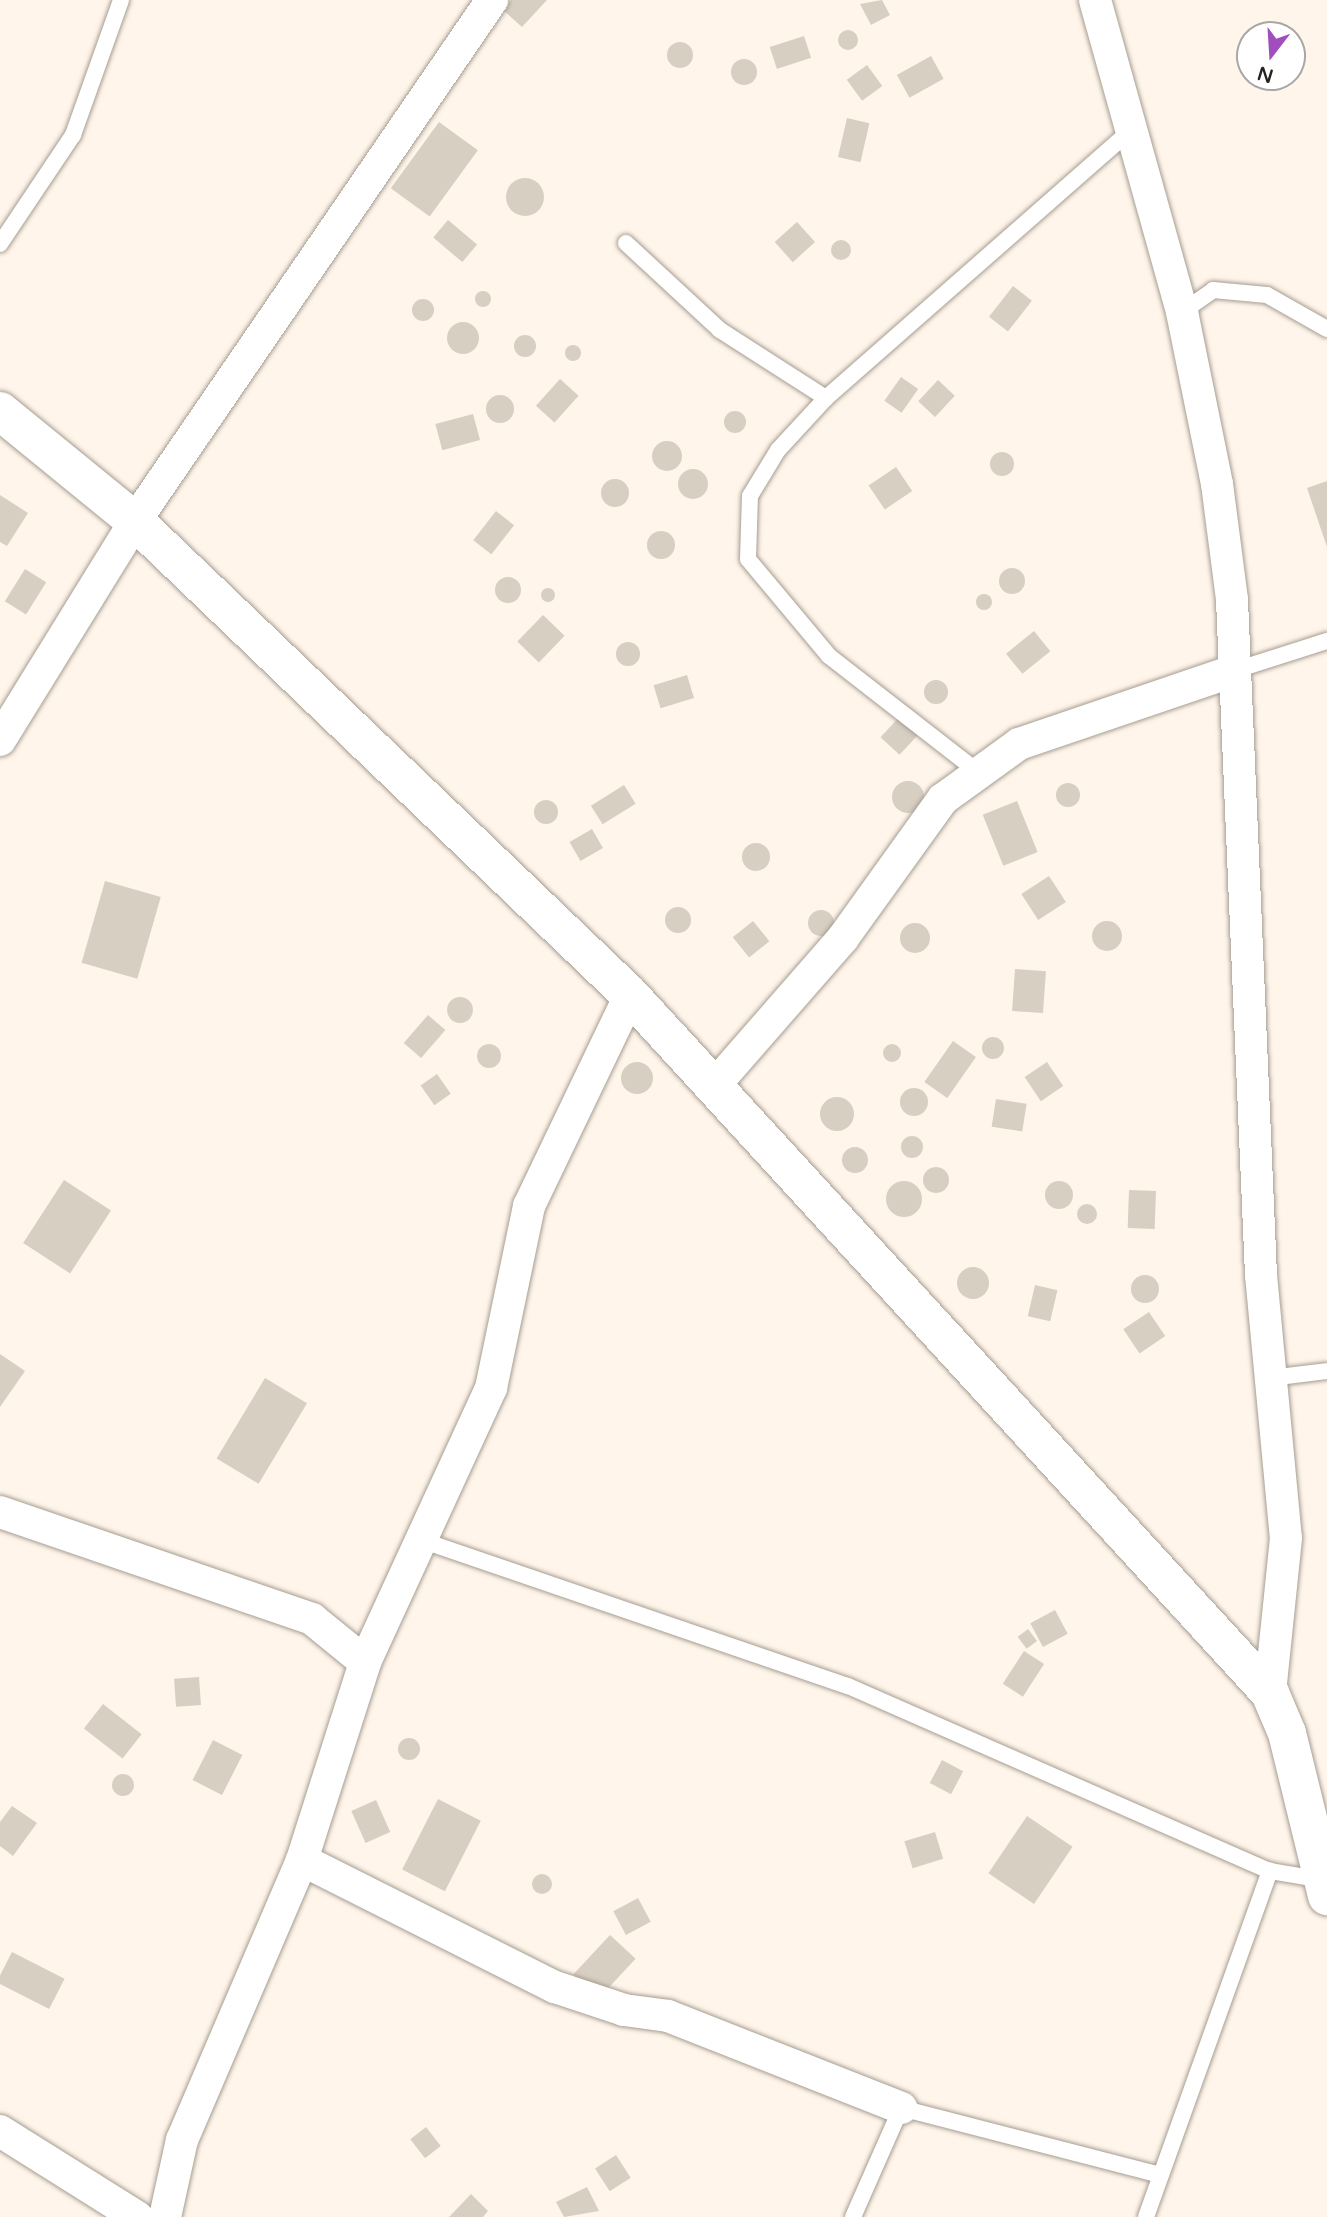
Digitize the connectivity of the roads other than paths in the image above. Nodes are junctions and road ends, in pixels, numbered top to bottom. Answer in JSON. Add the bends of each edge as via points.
{"nodes":[{"id":1,"x":121,"y":0,"type":"edge"},
{"id":2,"x":492,"y":0,"type":"edge"},
{"id":3,"x":1095,"y":0,"type":"edge"},
{"id":4,"x":1129,"y":131,"type":"junction"},
{"id":5,"x":626,"y":243,"type":"dead end"},
{"id":6,"x":0,"y":244,"type":"edge"},
{"id":7,"x":1182,"y":312,"type":"junction"},
{"id":8,"x":1327,"y":329,"type":"edge"},
{"id":9,"x":826,"y":398,"type":"junction"},
{"id":10,"x":0,"y":411,"type":"edge"},
{"id":11,"x":135,"y":522,"type":"junction"},
{"id":12,"x":1327,"y":641,"type":"edge"},
{"id":13,"x":1233,"y":671,"type":"junction"},
{"id":14,"x":0,"y":740,"type":"edge"},
{"id":15,"x":978,"y":772,"type":"junction"},
{"id":16,"x":630,"y":995,"type":"junction"},
{"id":17,"x":714,"y":1086,"type":"junction"},
{"id":18,"x":1327,"y":1371,"type":"edge"},
{"id":19,"x":1270,"y":1378,"type":"junction"},
{"id":20,"x":3,"y":1519,"type":"edge"},
{"id":21,"x":418,"y":1539,"type":"junction"},
{"id":22,"x":365,"y":1662,"type":"junction"},
{"id":23,"x":1270,"y":1693,"type":"junction"},
{"id":24,"x":302,"y":1860,"type":"junction"},
{"id":25,"x":1270,"y":1871,"type":"junction"},
{"id":26,"x":1324,"y":1885,"type":"edge"},
{"id":27,"x":901,"y":2108,"type":"junction"},
{"id":28,"x":0,"y":2131,"type":"edge"},
{"id":29,"x":1161,"y":2175,"type":"junction"},
{"id":30,"x":137,"y":2217,"type":"edge"},
{"id":31,"x":165,"y":2217,"type":"edge"},
{"id":32,"x":853,"y":2217,"type":"edge"},
{"id":33,"x":1146,"y":2217,"type":"edge"}],
"edges":[{"from":1,"to":6,"type":"lane","via":[[73,135]]},
{"from":2,"to":11,"type":"street"},
{"from":3,"to":4,"type":"street"},
{"from":4,"to":7,"type":"street"},
{"from":4,"to":9,"type":"lane"},
{"from":5,"to":9,"type":"lane","via":[[720,330]]},
{"from":7,"to":8,"type":"lane","via":[[1213,289],[1267,295]]},
{"from":7,"to":13,"type":"street","via":[[1217,484]]},
{"from":9,"to":15,"type":"lane","via":[[778,450],[750,496],[748,559],[829,656]]},
{"from":10,"to":11,"type":"street"},
{"from":11,"to":14,"type":"street"},
{"from":11,"to":16,"type":"street"},
{"from":12,"to":13,"type":"lane"},
{"from":13,"to":15,"type":"street","via":[[1031,740]]},
{"from":13,"to":19,"type":"street"},
{"from":15,"to":17,"type":"street","via":[[943,799],[843,938]]},
{"from":16,"to":17,"type":"street"},
{"from":16,"to":21,"type":"street","via":[[529,1206],[491,1388]]},
{"from":17,"to":23,"type":"street"},
{"from":18,"to":19,"type":"lane"},
{"from":19,"to":23,"type":"street","via":[[1286,1538]]},
{"from":20,"to":22,"type":"street","via":[[312,1619]]},
{"from":21,"to":22,"type":"street"},
{"from":21,"to":25,"type":"lane","via":[[848,1686]]},
{"from":22,"to":24,"type":"street"},
{"from":23,"to":26,"type":"street","via":[[1287,1733]]},
{"from":24,"to":27,"type":"street","via":[[555,1987],[624,2010],[668,2016]]},
{"from":24,"to":31,"type":"street","via":[[182,2140]]},
{"from":25,"to":26,"type":"lane"},
{"from":25,"to":29,"type":"lane"},
{"from":27,"to":29,"type":"lane"},
{"from":27,"to":32,"type":"lane"},
{"from":28,"to":30,"type":"street"},
{"from":29,"to":33,"type":"lane"}]}
